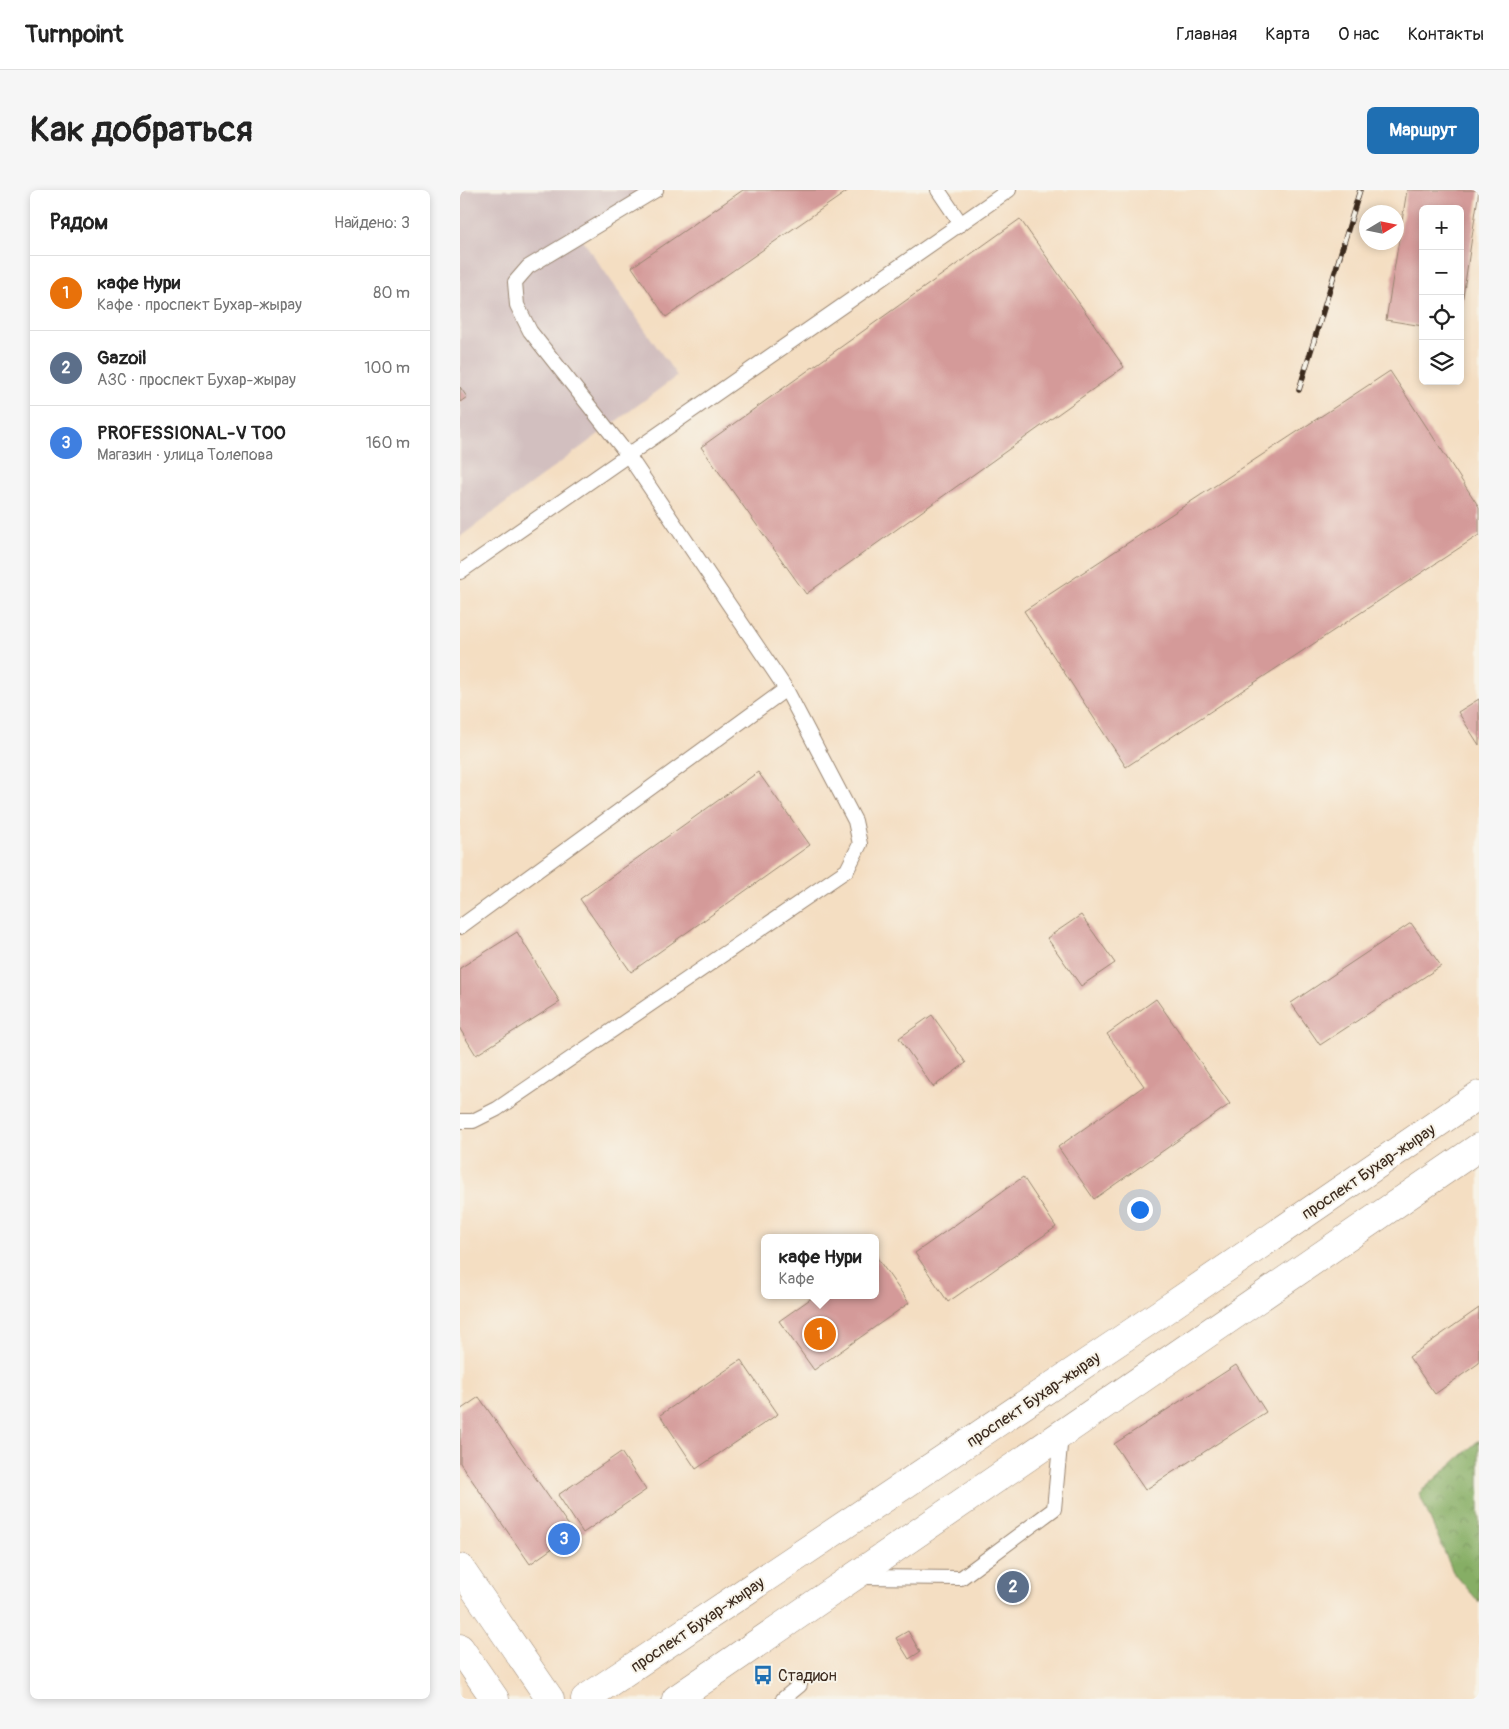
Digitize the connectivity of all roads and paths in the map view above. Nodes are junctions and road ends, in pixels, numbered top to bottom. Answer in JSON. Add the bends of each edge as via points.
{"nodes":[{"id":1,"x":656,"y":190,"type":"edge"},
{"id":2,"x":938,"y":190,"type":"edge"},
{"id":3,"x":1009,"y":190,"type":"edge"},
{"id":4,"x":961,"y":224,"type":"junction"},
{"id":5,"x":628,"y":455,"type":"junction"},
{"id":6,"x":460,"y":572,"type":"edge"},
{"id":7,"x":786,"y":690,"type":"junction"},
{"id":8,"x":460,"y":927,"type":"edge"},
{"id":9,"x":1479,"y":1095,"type":"edge"},
{"id":10,"x":460,"y":1121,"type":"edge"},
{"id":11,"x":1479,"y":1147,"type":"edge"},
{"id":12,"x":1061,"y":1434,"type":"junction"},
{"id":13,"x":460,"y":1568,"type":"edge"},
{"id":14,"x":854,"y":1576,"type":"junction"},
{"id":15,"x":460,"y":1648,"type":"edge"},
{"id":16,"x":800,"y":1686,"type":"dead end"},
{"id":17,"x":495,"y":1699,"type":"edge"},
{"id":18,"x":550,"y":1699,"type":"edge"},
{"id":19,"x":585,"y":1699,"type":"edge"},
{"id":20,"x":676,"y":1699,"type":"edge"},
{"id":21,"x":783,"y":1699,"type":"edge"}],
"edges":[{"from":1,"to":5,"type":"lane","via":[[528,267],[515,282],[517,305],[530,331]]},
{"from":2,"to":4,"type":"lane"},
{"from":3,"to":4,"type":"lane"},
{"from":4,"to":5,"type":"lane"},
{"from":5,"to":6,"type":"lane"},
{"from":5,"to":7,"type":"lane"},
{"from":7,"to":8,"type":"lane"},
{"from":7,"to":10,"type":"lane","via":[[855,821],[860,844],[847,870],[497,1109],[473,1121]]},
{"from":9,"to":19,"type":"main road","name":"проспект Бухар-жырау","via":[[1158,1315]]},
{"from":11,"to":12,"type":"main road"},
{"from":12,"to":14,"type":"main road"},
{"from":12,"to":14,"type":"lane","via":[[1054,1509],[961,1578]]},
{"from":13,"to":18,"type":"main road"},
{"from":14,"to":20,"type":"main road"},
{"from":15,"to":17,"type":"main road"},
{"from":16,"to":21,"type":"lane"}]}
